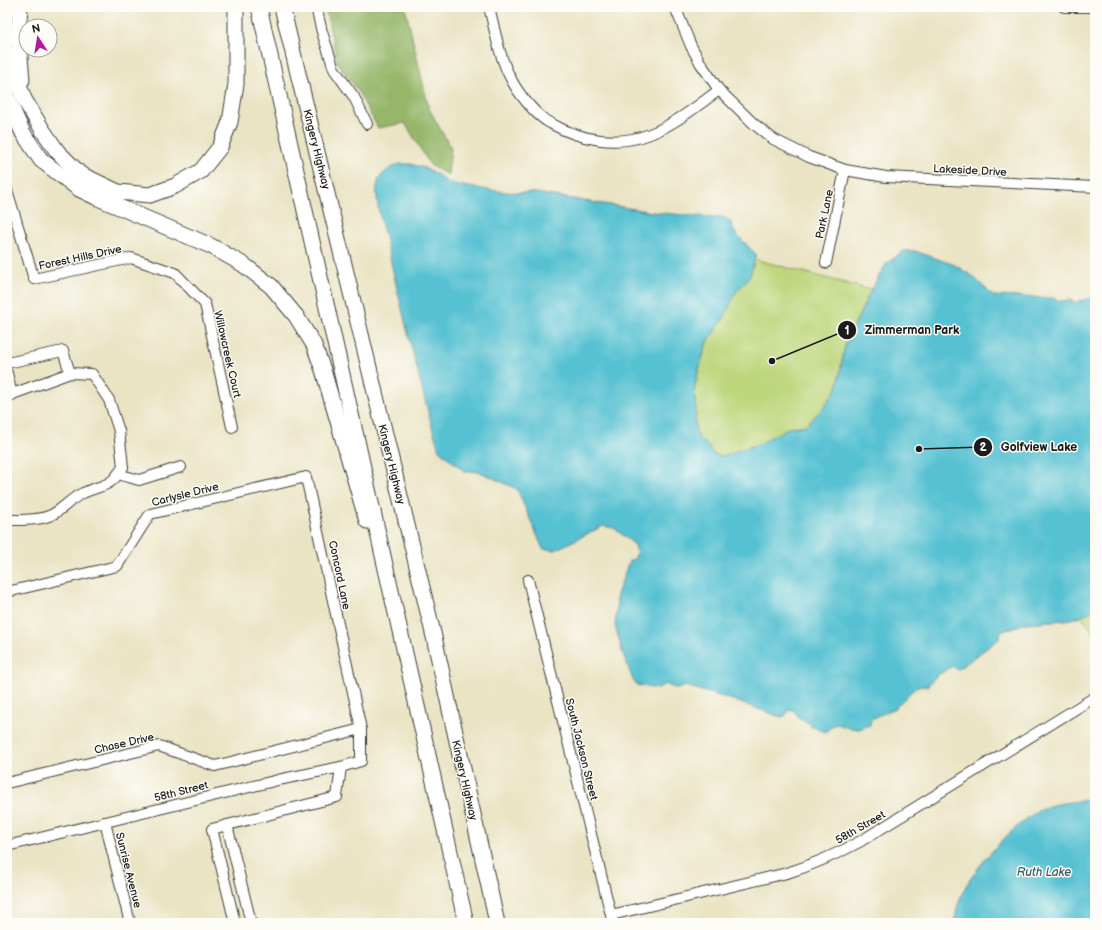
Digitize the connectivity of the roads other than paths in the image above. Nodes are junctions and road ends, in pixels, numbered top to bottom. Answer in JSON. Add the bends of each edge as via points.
{"nodes":[{"id":1,"x":20,"y":7,"type":"edge"},
{"id":2,"x":236,"y":7,"type":"edge"},
{"id":3,"x":259,"y":7,"type":"edge"},
{"id":4,"x":282,"y":7,"type":"edge"},
{"id":5,"x":316,"y":7,"type":"edge"},
{"id":6,"x":490,"y":7,"type":"edge"},
{"id":7,"x":675,"y":7,"type":"edge"},
{"id":8,"x":1064,"y":7,"type":"edge"},
{"id":9,"x":1094,"y":7,"type":"edge"},
{"id":10,"x":7,"y":54,"type":"edge"},
{"id":11,"x":719,"y":90,"type":"junction"},
{"id":12,"x":7,"y":97,"type":"edge"},
{"id":13,"x":24,"y":99,"type":"junction"},
{"id":14,"x":367,"y":124,"type":"dead end"},
{"id":15,"x":845,"y":170,"type":"junction"},
{"id":16,"x":1095,"y":187,"type":"edge"},
{"id":17,"x":7,"y":190,"type":"edge"},
{"id":18,"x":826,"y":263,"type":"dead end"},
{"id":19,"x":175,"y":273,"type":"joint"},
{"id":20,"x":7,"y":363,"type":"edge"},
{"id":21,"x":7,"y":373,"type":"edge"},
{"id":22,"x":70,"y":373,"type":"junction"},
{"id":23,"x":10,"y":396,"type":"edge"},
{"id":24,"x":232,"y":427,"type":"dead end"},
{"id":25,"x":181,"y":467,"type":"dead end"},
{"id":26,"x":118,"y":474,"type":"junction"},
{"id":27,"x":255,"y":489,"type":"joint"},
{"id":28,"x":7,"y":520,"type":"edge"},
{"id":29,"x":528,"y":580,"type":"dead end"},
{"id":30,"x":7,"y":592,"type":"edge"},
{"id":31,"x":404,"y":644,"type":"junction"},
{"id":32,"x":1095,"y":697,"type":"edge"},
{"id":33,"x":361,"y":729,"type":"junction"},
{"id":34,"x":340,"y":767,"type":"junction"},
{"id":35,"x":7,"y":783,"type":"edge"},
{"id":36,"x":105,"y":822,"type":"junction"},
{"id":37,"x":227,"y":826,"type":"junction"},
{"id":38,"x":7,"y":846,"type":"edge"},
{"id":39,"x":612,"y":919,"type":"edge"},
{"id":40,"x":130,"y":923,"type":"edge"},
{"id":41,"x":235,"y":923,"type":"edge"},
{"id":42,"x":251,"y":923,"type":"edge"},
{"id":43,"x":466,"y":923,"type":"edge"},
{"id":44,"x":497,"y":923,"type":"edge"}],
"edges":[{"from":1,"to":13,"type":"highway","via":[[18,35]]},
{"from":2,"to":13,"type":"highway","via":[[236,84],[230,122],[220,147],[201,171],[175,186],[150,196],[118,192],[80,174],[57,151]]},
{"from":3,"to":31,"type":"highway"},
{"from":4,"to":44,"type":"highway","name":"Kingery Highway","via":[[434,637]]},
{"from":5,"to":14,"type":"street","via":[[334,69],[354,97]]},
{"from":6,"to":11,"type":"street","via":[[506,69],[522,96],[548,122],[570,132],[596,140],[632,139],[664,128]]},
{"from":7,"to":11,"type":"street","name":"Lakeside Drive","via":[[691,46]]},
{"from":8,"to":9,"type":"street"},
{"from":10,"to":13,"type":"highway"},
{"from":11,"to":15,"type":"street","name":"Lakeside Drive","via":[[773,139],[809,157]]},
{"from":12,"to":31,"type":"highway","via":[[23,133],[41,160],[58,174],[79,189],[211,246],[244,265],[271,286],[296,316],[314,345],[323,370]]},
{"from":15,"to":16,"type":"street","name":"Lakeside Drive","via":[[901,179]]},
{"from":15,"to":18,"type":"street","name":"Park Lane"},
{"from":17,"to":19,"type":"street","name":"Forest Hills Drive","via":[[34,279],[131,258]]},
{"from":19,"to":24,"type":"street","name":"Willowcreek Court","via":[[205,304]]},
{"from":20,"to":22,"type":"street","via":[[63,350]]},
{"from":21,"to":23,"type":"street"},
{"from":22,"to":23,"type":"street"},
{"from":22,"to":26,"type":"street","via":[[92,374],[109,400],[119,432],[123,467]]},
{"from":25,"to":26,"type":"street","via":[[139,480]]},
{"from":26,"to":28,"type":"street","via":[[108,485],[82,493],[54,514],[31,520]]},
{"from":27,"to":30,"type":"street","name":"Carlysle Drive","via":[[150,514],[117,566]]},
{"from":27,"to":33,"type":"street","name":"Concord Lane","via":[[306,477]]},
{"from":29,"to":39,"type":"street","name":"South Jackson Street"},
{"from":31,"to":43,"type":"highway"},
{"from":32,"to":39,"type":"street","name":"58th Street","via":[[833,857],[787,873]]},
{"from":33,"to":34,"type":"street","name":"58th Street","via":[[361,761]]},
{"from":33,"to":35,"type":"street","name":"Chase Drive","via":[[215,766],[159,746]]},
{"from":34,"to":36,"type":"street","name":"58th Street"},
{"from":34,"to":37,"type":"street","via":[[337,797]]},
{"from":36,"to":38,"type":"street","name":"58th Street"},
{"from":36,"to":40,"type":"street","name":"Sunrise Avenue"},
{"from":37,"to":41,"type":"street","via":[[212,829]]},
{"from":37,"to":42,"type":"street"}]}
